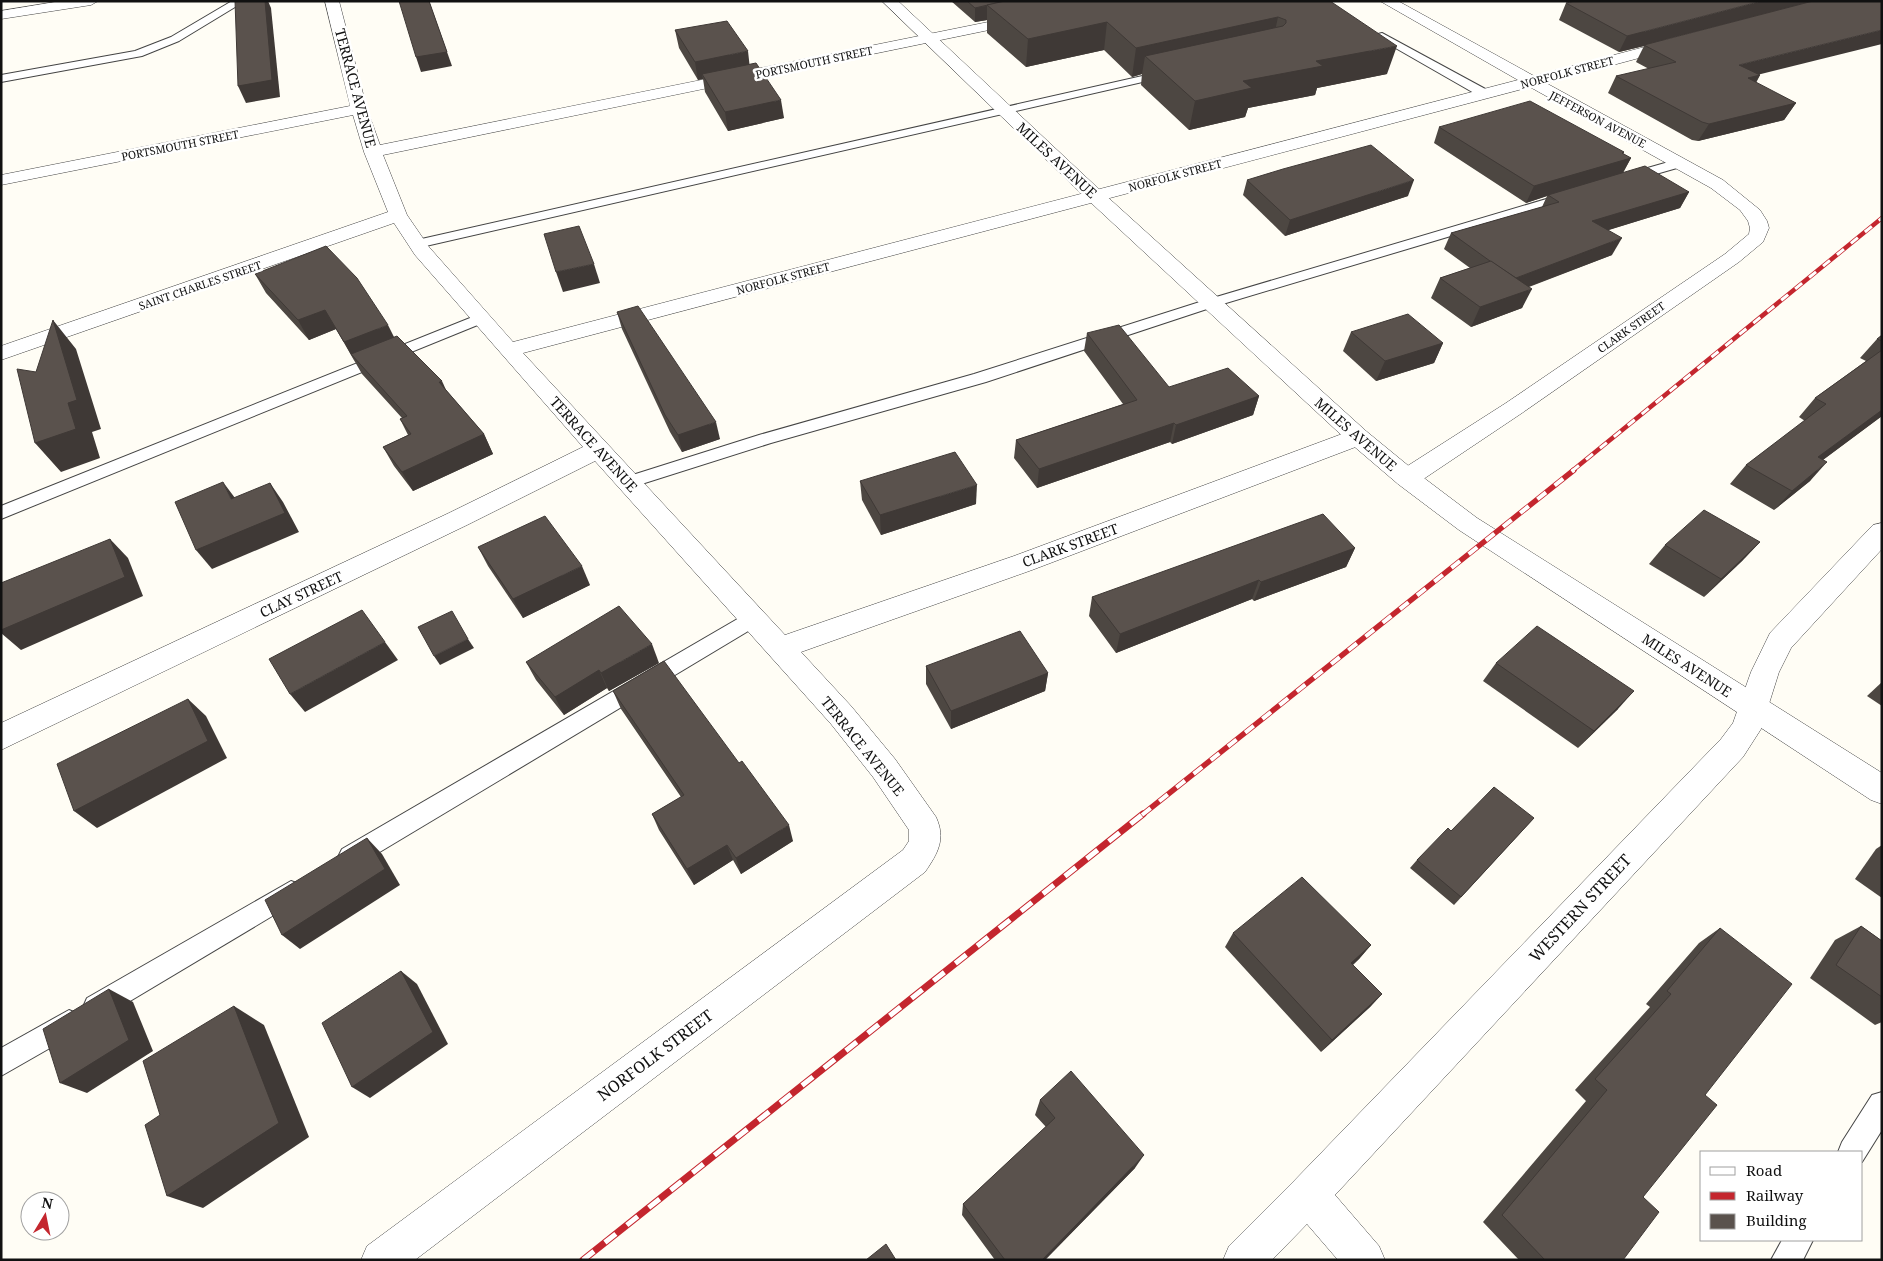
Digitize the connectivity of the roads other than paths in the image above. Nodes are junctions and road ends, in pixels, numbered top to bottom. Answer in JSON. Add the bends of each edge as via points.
{"nodes":[{"id":1,"x":91,"y":1,"type":"edge"},
{"id":2,"x":240,"y":1,"type":"edge"},
{"id":3,"x":332,"y":1,"type":"edge"},
{"id":4,"x":889,"y":1,"type":"edge"},
{"id":5,"x":1387,"y":1,"type":"edge"},
{"id":6,"x":1,"y":15,"type":"edge"},
{"id":7,"x":1042,"y":15,"type":"edge"},
{"id":8,"x":1382,"y":36,"type":"edge"},
{"id":9,"x":929,"y":38,"type":"junction"},
{"id":10,"x":1691,"y":40,"type":"edge"},
{"id":11,"x":1186,"y":69,"type":"edge"},
{"id":12,"x":1,"y":79,"type":"edge"},
{"id":13,"x":1530,"y":82,"type":"junction"},
{"id":14,"x":1486,"y":94,"type":"junction"},
{"id":15,"x":359,"y":109,"type":"junction"},
{"id":16,"x":1004,"y":109,"type":"junction"},
{"id":17,"x":374,"y":152,"type":"junction"},
{"id":18,"x":1679,"y":163,"type":"junction"},
{"id":19,"x":1,"y":180,"type":"edge"},
{"id":20,"x":1612,"y":183,"type":"edge"},
{"id":21,"x":1584,"y":192,"type":"edge"},
{"id":22,"x":1096,"y":196,"type":"junction"},
{"id":23,"x":398,"y":215,"type":"junction"},
{"id":24,"x":417,"y":244,"type":"junction"},
{"id":25,"x":1211,"y":303,"type":"junction"},
{"id":26,"x":480,"y":319,"type":"junction"},
{"id":27,"x":508,"y":350,"type":"junction"},
{"id":28,"x":1,"y":353,"type":"edge"},
{"id":29,"x":1358,"y":437,"type":"junction"},
{"id":30,"x":599,"y":449,"type":"junction"},
{"id":31,"x":1407,"y":478,"type":"junction"},
{"id":32,"x":629,"y":482,"type":"junction"},
{"id":33,"x":1,"y":513,"type":"edge"},
{"id":34,"x":1882,"y":532,"type":"edge"},
{"id":35,"x":753,"y":619,"type":"junction"},
{"id":36,"x":780,"y":648,"type":"junction"},
{"id":37,"x":1754,"y":708,"type":"junction"},
{"id":38,"x":1,"y":736,"type":"edge"},
{"id":39,"x":1882,"y":790,"type":"edge"},
{"id":40,"x":925,"y":845,"type":"joint"},
{"id":41,"x":334,"y":866,"type":"edge"},
{"id":42,"x":309,"y":881,"type":"edge"},
{"id":43,"x":1,"y":1063,"type":"edge"},
{"id":44,"x":1882,"y":1105,"type":"edge"},
{"id":45,"x":1853,"y":1151,"type":"edge"},
{"id":46,"x":1308,"y":1195,"type":"junction"},
{"id":47,"x":1797,"y":1241,"type":"edge"},
{"id":48,"x":381,"y":1260,"type":"edge"},
{"id":49,"x":1243,"y":1260,"type":"edge"},
{"id":50,"x":1365,"y":1260,"type":"edge"},
{"id":51,"x":1786,"y":1260,"type":"edge"}],
"edges":[{"from":1,"to":6,"type":"street"},
{"from":2,"to":12,"type":"lane","via":[[175,40],[138,54]]},
{"from":3,"to":15,"type":"street","name":"TERRACE AVENUE"},
{"from":4,"to":9,"type":"street","name":"MILES AVENUE"},
{"from":5,"to":13,"type":"street","name":"JEFFERSON AVENUE"},
{"from":7,"to":9,"type":"street","name":"PORTSMOUTH STREET"},
{"from":8,"to":14,"type":"lane"},
{"from":9,"to":16,"type":"street","name":"MILES AVENUE"},
{"from":9,"to":17,"type":"street","name":"PORTSMOUTH STREET"},
{"from":10,"to":13,"type":"street","name":"NORFOLK STREET"},
{"from":11,"to":16,"type":"lane"},
{"from":13,"to":14,"type":"street","name":"NORFOLK STREET"},
{"from":13,"to":18,"type":"street","name":"JEFFERSON AVENUE"},
{"from":14,"to":22,"type":"street","name":"NORFOLK STREET"},
{"from":15,"to":17,"type":"street","name":"TERRACE AVENUE"},
{"from":15,"to":19,"type":"street","name":"PORTSMOUTH STREET"},
{"from":16,"to":22,"type":"street","name":"MILES AVENUE"},
{"from":16,"to":24,"type":"lane"},
{"from":17,"to":23,"type":"street","name":"TERRACE AVENUE"},
{"from":18,"to":20,"type":"lane"},
{"from":18,"to":31,"type":"street","name":"CLARK STREET","via":[[1717,184],[1754,213],[1760,224],[1758,234],[1724,263]]},
{"from":21,"to":25,"type":"lane"},
{"from":22,"to":25,"type":"street","name":"MILES AVENUE"},
{"from":22,"to":27,"type":"street","name":"NORFOLK STREET"},
{"from":23,"to":24,"type":"street","name":"TERRACE AVENUE"},
{"from":23,"to":28,"type":"street","name":"SAINT CHARLES STREET"},
{"from":24,"to":26,"type":"street","name":"TERRACE AVENUE"},
{"from":25,"to":29,"type":"street","name":"MILES AVENUE"},
{"from":25,"to":32,"type":"lane","via":[[980,378],[765,439]]},
{"from":26,"to":27,"type":"street","name":"TERRACE AVENUE"},
{"from":26,"to":33,"type":"lane"},
{"from":27,"to":30,"type":"street","name":"TERRACE AVENUE"},
{"from":29,"to":31,"type":"street","name":"MILES AVENUE"},
{"from":29,"to":36,"type":"street","name":"CLARK STREET","via":[[1023,563]]},
{"from":30,"to":32,"type":"street","name":"TERRACE AVENUE"},
{"from":30,"to":38,"type":"street","name":"CLAY STREET"},
{"from":31,"to":37,"type":"street","name":"MILES AVENUE","via":[[1468,524]]},
{"from":32,"to":35,"type":"street","name":"TERRACE AVENUE"},
{"from":34,"to":37,"type":"street","name":"WESTERN STREET","via":[[1780,641],[1765,672]]},
{"from":35,"to":36,"type":"street","name":"TERRACE AVENUE"},
{"from":35,"to":41,"type":"lane"},
{"from":36,"to":40,"type":"street","name":"TERRACE AVENUE","via":[[884,768],[925,827]]},
{"from":37,"to":39,"type":"street","name":"MILES AVENUE"},
{"from":37,"to":46,"type":"street","name":"WESTERN STREET","via":[[1746,729],[1732,748]]},
{"from":40,"to":48,"type":"street","name":"NORFOLK STREET","via":[[914,861]]},
{"from":42,"to":43,"type":"lane"},
{"from":44,"to":45,"type":"lane"},
{"from":46,"to":49,"type":"street","name":"WESTERN STREET"},
{"from":46,"to":50,"type":"street"},
{"from":47,"to":51,"type":"lane"}]}
